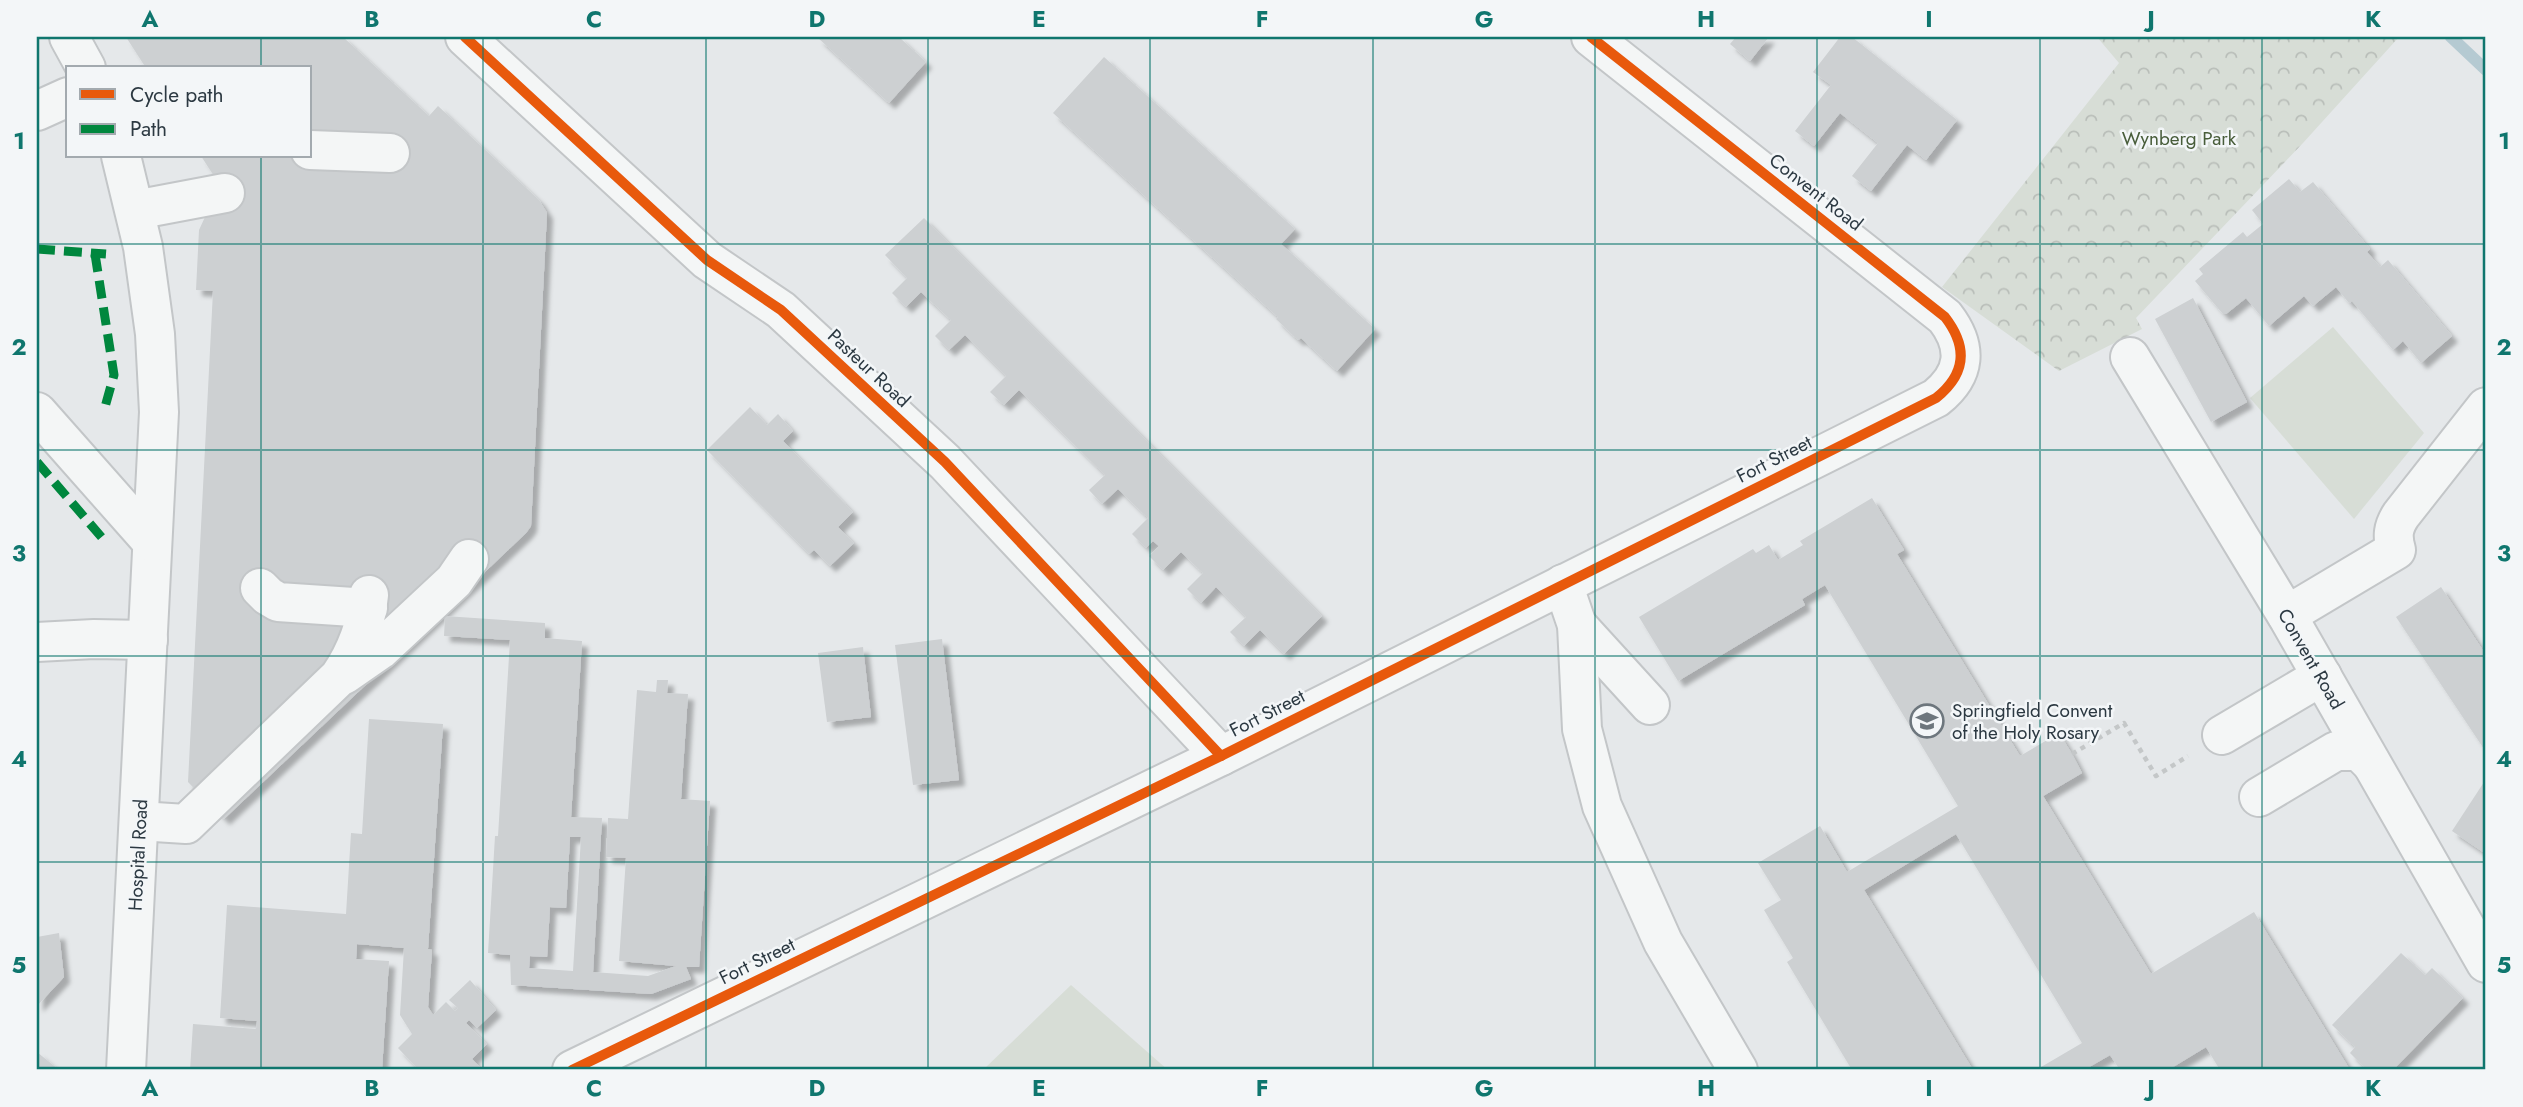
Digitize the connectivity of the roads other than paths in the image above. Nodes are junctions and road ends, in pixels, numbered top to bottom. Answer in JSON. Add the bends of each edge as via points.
{"nodes":[{"id":1,"x":69,"y":37,"type":"edge"},
{"id":2,"x":465,"y":37,"type":"edge"},
{"id":3,"x":1591,"y":37,"type":"edge"},
{"id":4,"x":85,"y":66,"type":"edge"},
{"id":5,"x":66,"y":98,"type":"edge"},
{"id":6,"x":37,"y":110,"type":"edge"},
{"id":7,"x":312,"y":150,"type":"edge"},
{"id":8,"x":390,"y":153,"type":"dead end"},
{"id":9,"x":122,"y":158,"type":"edge"},
{"id":10,"x":225,"y":193,"type":"dead end"},
{"id":11,"x":135,"y":210,"type":"junction"},
{"id":12,"x":2130,"y":357,"type":"dead end"},
{"id":13,"x":1936,"y":398,"type":"joint"},
{"id":14,"x":2486,"y":407,"type":"edge"},
{"id":15,"x":37,"y":412,"type":"edge"},
{"id":16,"x":152,"y":542,"type":"junction"},
{"id":17,"x":469,"y":559,"type":"dead end"},
{"id":18,"x":1563,"y":584,"type":"junction"},
{"id":19,"x":260,"y":588,"type":"dead end"},
{"id":20,"x":2287,"y":615,"type":"junction"},
{"id":21,"x":1577,"y":625,"type":"junction"},
{"id":22,"x":148,"y":640,"type":"junction"},
{"id":23,"x":37,"y":642,"type":"edge"},
{"id":24,"x":2322,"y":676,"type":"junction"},
{"id":25,"x":339,"y":677,"type":"junction"},
{"id":26,"x":1650,"y":705,"type":"dead end"},
{"id":27,"x":2222,"y":735,"type":"road end"},
{"id":28,"x":1221,"y":756,"type":"junction"},
{"id":29,"x":2371,"y":763,"type":"junction"},
{"id":30,"x":2259,"y":797,"type":"dead end"},
{"id":31,"x":139,"y":821,"type":"junction"},
{"id":32,"x":2486,"y":963,"type":"edge"},
{"id":33,"x":127,"y":1070,"type":"edge"},
{"id":34,"x":572,"y":1070,"type":"edge"},
{"id":35,"x":1738,"y":1070,"type":"edge"}],
"edges":[{"from":1,"to":4,"type":"street"},
{"from":2,"to":28,"type":"street","name":"Pasteur Road","via":[[707,260],[781,310],[944,463]]},
{"from":3,"to":13,"type":"street","name":"Convent Road","via":[[1945,317],[1961,344],[1961,360],[1948,388]]},
{"from":5,"to":6,"type":"street"},
{"from":7,"to":8,"type":"street"},
{"from":9,"to":11,"type":"street","name":"Hospital Road"},
{"from":10,"to":11,"type":"street"},
{"from":11,"to":16,"type":"street","name":"Hospital Road","via":[[144,247],[159,412]]},
{"from":12,"to":20,"type":"street","name":"Convent Road"},
{"from":13,"to":18,"type":"street","name":"Fort Street"},
{"from":14,"to":20,"type":"street","via":[[2394,526],[2396,550]]},
{"from":15,"to":16,"type":"street"},
{"from":16,"to":22,"type":"street","name":"Hospital Road"},
{"from":17,"to":25,"type":"street","via":[[454,582],[380,650]]},
{"from":18,"to":21,"type":"street"},
{"from":18,"to":28,"type":"street","name":"Fort Street"},
{"from":19,"to":25,"type":"street","via":[[278,602],[368,602],[361,635]]},
{"from":20,"to":24,"type":"street","name":"Convent Road"},
{"from":21,"to":26,"type":"street"},
{"from":21,"to":35,"type":"street","via":[[1582,729],[1602,806],[1663,942]]},
{"from":22,"to":23,"type":"street"},
{"from":22,"to":31,"type":"street","name":"Hospital Road"},
{"from":24,"to":27,"type":"street"},
{"from":24,"to":29,"type":"street","name":"Convent Road"},
{"from":25,"to":31,"type":"street","via":[[186,824]]},
{"from":28,"to":34,"type":"street","name":"Fort Street"},
{"from":29,"to":30,"type":"street","via":[[2359,751],[2336,751]]},
{"from":29,"to":32,"type":"street","name":"Convent Road"},
{"from":31,"to":33,"type":"street","name":"Hospital Road"}]}
